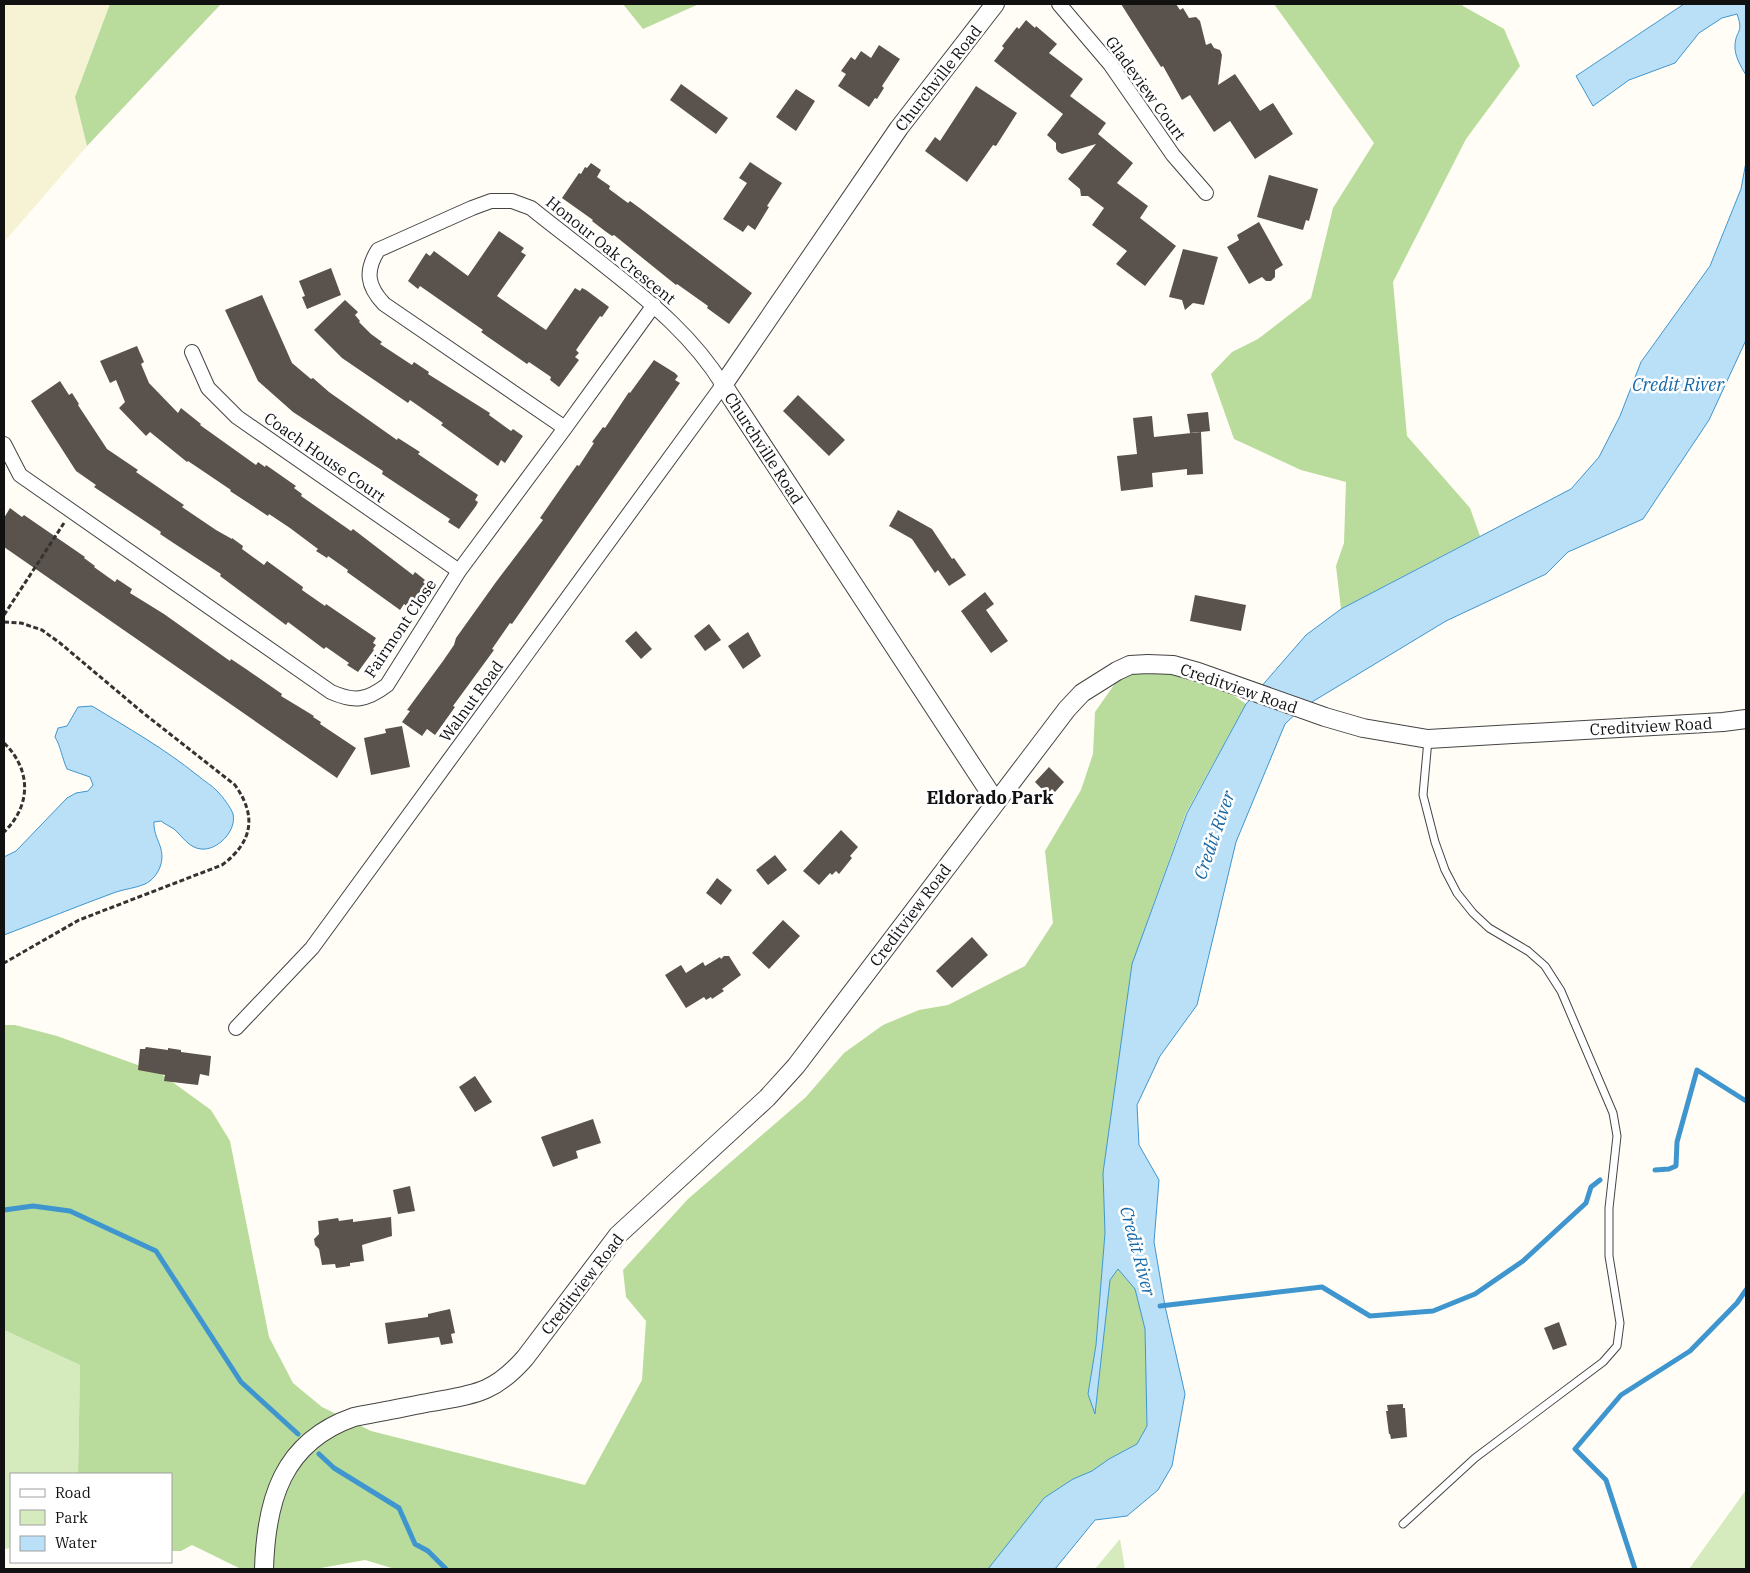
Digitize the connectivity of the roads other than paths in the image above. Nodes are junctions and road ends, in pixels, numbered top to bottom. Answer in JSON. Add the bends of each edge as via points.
{"nodes":[{"id":1,"x":995,"y":4,"type":"edge"},
{"id":2,"x":1059,"y":4,"type":"edge"},
{"id":3,"x":1206,"y":193,"type":"dead end"},
{"id":4,"x":654,"y":305,"type":"junction"},
{"id":5,"x":192,"y":352,"type":"dead end"},
{"id":6,"x":723,"y":385,"type":"junction"},
{"id":7,"x":565,"y":428,"type":"junction"},
{"id":8,"x":4,"y":444,"type":"edge"},
{"id":9,"x":459,"y":571,"type":"junction"},
{"id":10,"x":1746,"y":719,"type":"edge"},
{"id":11,"x":1428,"y":739,"type":"junction"},
{"id":12,"x":996,"y":802,"type":"junction"},
{"id":13,"x":236,"y":1028,"type":"dead end"},
{"id":14,"x":1403,"y":1524,"type":"dead end"},
{"id":15,"x":264,"y":1569,"type":"edge"}],
"edges":[{"from":1,"to":6,"type":"street","name":"Churchville Road","via":[[894,135]]},
{"from":2,"to":3,"type":"street","name":"Gladeview Court","via":[[1110,64],[1172,155]]},
{"from":4,"to":6,"type":"street","name":"Honour Oak Crescent","via":[[690,340]]},
{"from":4,"to":7,"type":"street","name":"Fairmont Close"},
{"from":4,"to":7,"type":"street","name":"Honour Oak Crescent","via":[[531,208],[512,201],[491,201],[378,250],[369,272],[370,284],[384,304]]},
{"from":5,"to":9,"type":"street","name":"Coach House Court","via":[[208,388],[237,417]]},
{"from":6,"to":12,"type":"street","name":"Churchville Road"},
{"from":6,"to":13,"type":"street","name":"Walnut Road","via":[[312,948]]},
{"from":7,"to":9,"type":"street","name":"Fairmont Close"},
{"from":8,"to":9,"type":"street","name":"Fairmont Close","via":[[20,475],[331,692],[345,698],[360,699],[387,685]]},
{"from":10,"to":11,"type":"street","name":"Creditview Road"},
{"from":11,"to":12,"type":"street","name":"Creditview Road","via":[[1375,731],[1324,717],[1173,665],[1130,665],[1082,693]]},
{"from":11,"to":14,"type":"lane","via":[[1423,795],[1432,835],[1445,870],[1457,893],[1489,928],[1528,951],[1545,966],[1561,991],[1613,1113],[1618,1136],[1609,1208],[1609,1256],[1620,1323],[1617,1346],[1603,1362],[1475,1458]]},
{"from":12,"to":15,"type":"street","name":"Creditview Road","via":[[796,1066],[767,1098],[618,1235],[511,1374],[472,1394],[355,1417],[336,1425],[300,1451],[274,1494],[267,1527]]}]}
